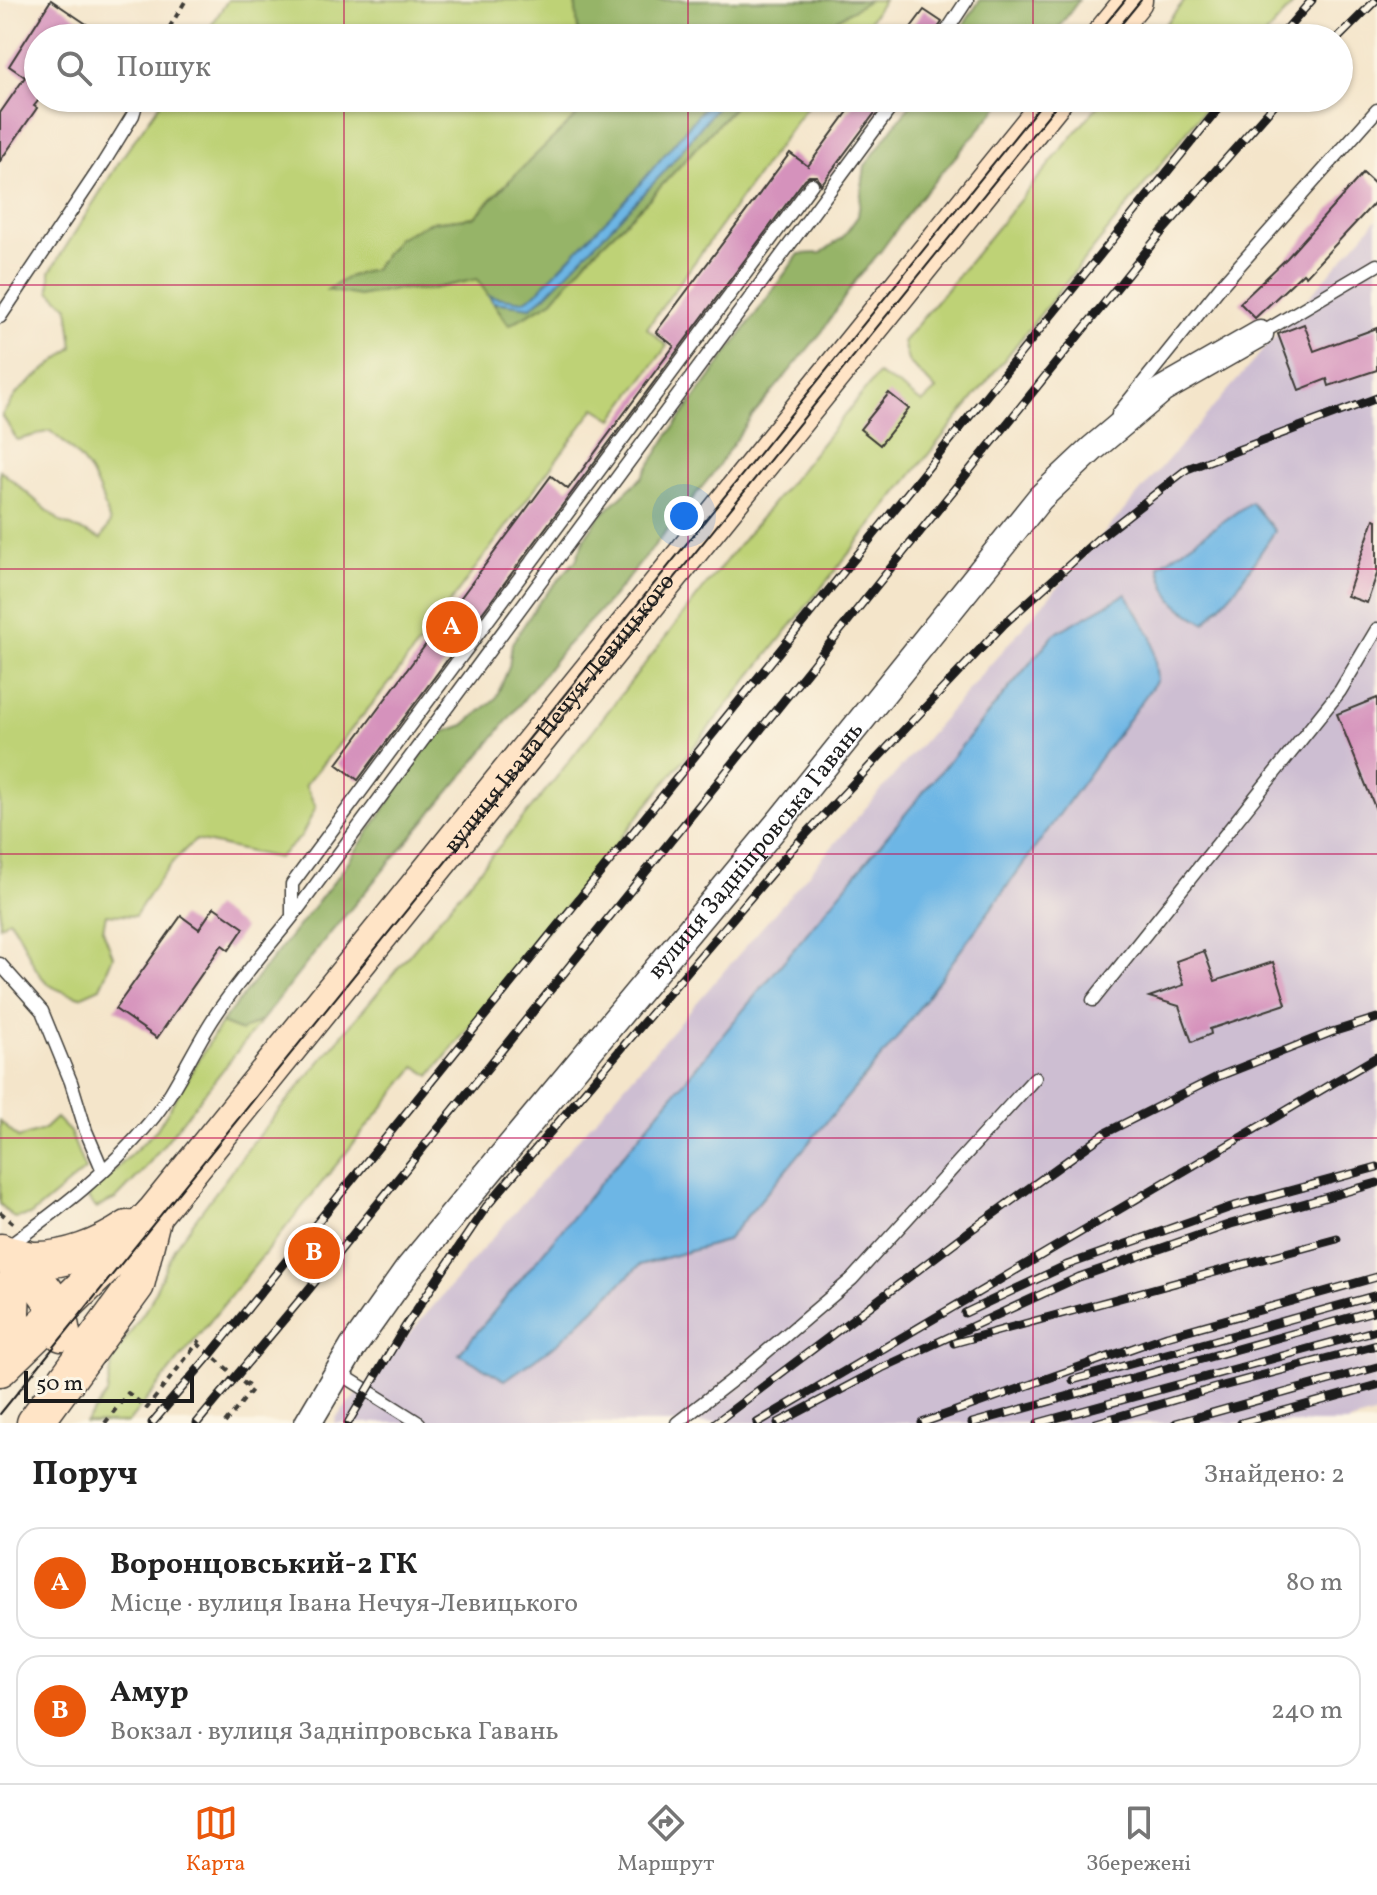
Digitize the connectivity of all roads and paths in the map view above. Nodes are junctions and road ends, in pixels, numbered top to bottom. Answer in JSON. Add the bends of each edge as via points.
{"nodes":[{"id":1,"x":186,"y":0,"type":"edge"},
{"id":2,"x":967,"y":0,"type":"edge"},
{"id":3,"x":1134,"y":0,"type":"edge"},
{"id":4,"x":171,"y":24,"type":"edge"},
{"id":5,"x":951,"y":24,"type":"edge"},
{"id":6,"x":1114,"y":24,"type":"edge"},
{"id":7,"x":1377,"y":110,"type":"edge"},
{"id":8,"x":134,"y":112,"type":"edge"},
{"id":9,"x":888,"y":112,"type":"edge"},
{"id":10,"x":1044,"y":112,"type":"edge"},
{"id":11,"x":812,"y":184,"type":"dead end"},
{"id":12,"x":1377,"y":265,"type":"edge"},
{"id":13,"x":0,"y":317,"type":"edge"},
{"id":14,"x":1260,"y":334,"type":"joint"},
{"id":15,"x":1092,"y":449,"type":"junction"},
{"id":16,"x":1377,"y":629,"type":"edge"},
{"id":17,"x":292,"y":917,"type":"junction"},
{"id":18,"x":0,"y":964,"type":"edge"},
{"id":19,"x":1093,"y":1000,"type":"dead end"},
{"id":20,"x":1035,"y":1078,"type":"dead end"},
{"id":21,"x":103,"y":1171,"type":"junction"},
{"id":22,"x":0,"y":1212,"type":"edge"},
{"id":23,"x":154,"y":1214,"type":"junction"},
{"id":24,"x":2,"y":1241,"type":"edge"},
{"id":25,"x":5,"y":1278,"type":"edge"},
{"id":26,"x":136,"y":1285,"type":"junction"},
{"id":27,"x":58,"y":1312,"type":"junction"},
{"id":28,"x":0,"y":1365,"type":"edge"},
{"id":29,"x":338,"y":1372,"type":"junction"},
{"id":30,"x":44,"y":1410,"type":"edge"},
{"id":31,"x":105,"y":1423,"type":"edge"},
{"id":32,"x":225,"y":1423,"type":"edge"},
{"id":33,"x":308,"y":1423,"type":"edge"},
{"id":34,"x":419,"y":1423,"type":"edge"},
{"id":35,"x":677,"y":1423,"type":"edge"}],
"edges":[{"from":1,"to":4,"type":"path"},
{"from":2,"to":5,"type":"lane"},
{"from":3,"to":6,"type":"main road"},
{"from":7,"to":15,"type":"lane","via":[[1221,286]]},
{"from":8,"to":13,"type":"lane"},
{"from":9,"to":17,"type":"lane"},
{"from":10,"to":23,"type":"main road","name":"вулиця Івана Нечуя-Левицького"},
{"from":11,"to":17,"type":"lane","via":[[292,884]]},
{"from":12,"to":14,"type":"lane"},
{"from":14,"to":15,"type":"street","name":"вулиця Задніпровська Гавань","via":[[1162,390]]},
{"from":15,"to":29,"type":"street","name":"вулиця Задніпровська Гавань","via":[[1040,498],[409,1268]]},
{"from":16,"to":19,"type":"lane","via":[[1340,691]]},
{"from":17,"to":21,"type":"lane","via":[[214,1018],[171,1095]]},
{"from":18,"to":21,"type":"lane","via":[[42,1011]]},
{"from":20,"to":35,"type":"lane","via":[[852,1279]]},
{"from":21,"to":24,"type":"lane","via":[[41,1223]]},
{"from":22,"to":24,"type":"path"},
{"from":23,"to":24,"type":"main road","via":[[89,1249],[58,1257],[31,1260]]},
{"from":23,"to":26,"type":"main road","name":"вулиця Івана Нечуя-Левицького"},
{"from":23,"to":27,"type":"main road","name":"вулиця Івана Нечуя-Левицького"},
{"from":24,"to":27,"type":"main road","via":[[38,1280]]},
{"from":25,"to":27,"type":"main road","via":[[29,1303]]},
{"from":25,"to":28,"type":"main road","via":[[13,1312]]},
{"from":26,"to":27,"type":"main road","via":[[84,1309]]},
{"from":26,"to":30,"type":"main road","name":"вулиця Івана Нечуя-Левицького"},
{"from":27,"to":28,"type":"main road","name":"вулиця Івана Нечуя-Левицького"},
{"from":27,"to":30,"type":"main road","via":[[62,1364]]},
{"from":29,"to":33,"type":"street","name":"вулиця Задніпровська Гавань"},
{"from":29,"to":34,"type":"lane"},
{"from":31,"to":32,"type":"path","via":[[128,1393],[147,1408],[199,1342],[252,1390]]}]}
